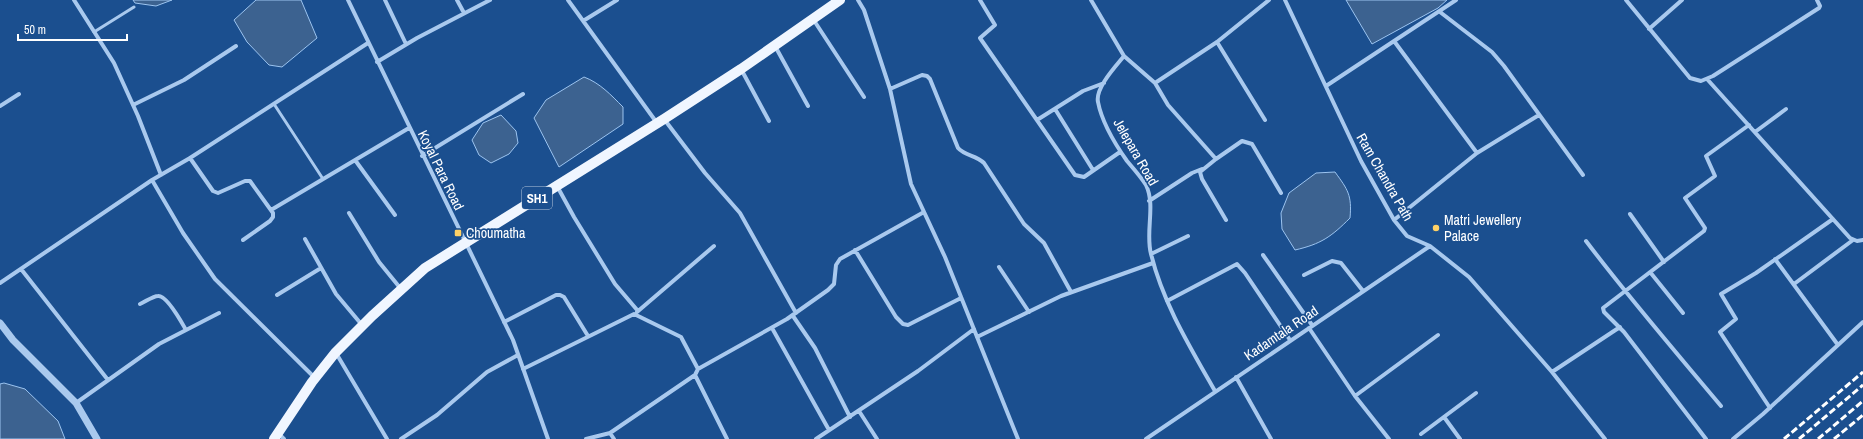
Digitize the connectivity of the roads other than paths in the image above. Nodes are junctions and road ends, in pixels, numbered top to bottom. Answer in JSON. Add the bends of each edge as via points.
{"nodes":[{"id":1,"x":74,"y":0,"type":"edge"},
{"id":2,"x":348,"y":0,"type":"edge"},
{"id":3,"x":385,"y":0,"type":"edge"},
{"id":4,"x":457,"y":0,"type":"edge"},
{"id":5,"x":490,"y":0,"type":"edge"},
{"id":6,"x":568,"y":0,"type":"edge"},
{"id":7,"x":617,"y":0,"type":"edge"},
{"id":8,"x":840,"y":0,"type":"edge"},
{"id":9,"x":858,"y":0,"type":"edge"},
{"id":10,"x":980,"y":0,"type":"edge"},
{"id":11,"x":1091,"y":0,"type":"edge"},
{"id":12,"x":1269,"y":0,"type":"edge"},
{"id":13,"x":1285,"y":0,"type":"edge"},
{"id":14,"x":1456,"y":0,"type":"edge"},
{"id":15,"x":1626,"y":0,"type":"edge"},
{"id":16,"x":1682,"y":0,"type":"edge"},
{"id":17,"x":1817,"y":0,"type":"edge"},
{"id":18,"x":134,"y":7,"type":"dead end"},
{"id":19,"x":1440,"y":12,"type":"junction"},
{"id":20,"x":464,"y":13,"type":"junction"},
{"id":21,"x":813,"y":19,"type":"junction"},
{"id":22,"x":583,"y":21,"type":"junction"},
{"id":23,"x":1649,"y":29,"type":"junction"},
{"id":24,"x":94,"y":32,"type":"junction"},
{"id":25,"x":1394,"y":41,"type":"junction"},
{"id":26,"x":1217,"y":42,"type":"junction"},
{"id":27,"x":368,"y":43,"type":"junction"},
{"id":28,"x":406,"y":44,"type":"junction"},
{"id":29,"x":775,"y":45,"type":"junction"},
{"id":30,"x":236,"y":46,"type":"dead end"},
{"id":31,"x":1124,"y":56,"type":"junction"},
{"id":32,"x":377,"y":62,"type":"junction"},
{"id":33,"x":741,"y":69,"type":"junction"},
{"id":34,"x":1707,"y":79,"type":"junction"},
{"id":35,"x":1104,"y":83,"type":"junction"},
{"id":36,"x":1154,"y":83,"type":"junction"},
{"id":37,"x":1326,"y":86,"type":"junction"},
{"id":38,"x":890,"y":89,"type":"junction"},
{"id":39,"x":19,"y":94,"type":"dead end"},
{"id":40,"x":523,"y":94,"type":"dead end"},
{"id":41,"x":864,"y":97,"type":"dead end"},
{"id":42,"x":274,"y":104,"type":"junction"},
{"id":43,"x":133,"y":105,"type":"junction"},
{"id":44,"x":0,"y":106,"type":"edge"},
{"id":45,"x":808,"y":106,"type":"dead end"},
{"id":46,"x":1055,"y":109,"type":"junction"},
{"id":47,"x":1786,"y":109,"type":"dead end"},
{"id":48,"x":1539,"y":115,"type":"junction"},
{"id":49,"x":1037,"y":120,"type":"junction"},
{"id":50,"x":1265,"y":120,"type":"dead end"},
{"id":51,"x":661,"y":121,"type":"junction"},
{"id":52,"x":769,"y":121,"type":"dead end"},
{"id":53,"x":1748,"y":125,"type":"junction"},
{"id":54,"x":409,"y":128,"type":"junction"},
{"id":55,"x":1755,"y":132,"type":"junction"},
{"id":56,"x":1120,"y":152,"type":"junction"},
{"id":57,"x":1477,"y":153,"type":"junction"},
{"id":58,"x":422,"y":156,"type":"junction"},
{"id":59,"x":190,"y":158,"type":"junction"},
{"id":60,"x":1216,"y":159,"type":"junction"},
{"id":61,"x":355,"y":160,"type":"junction"},
{"id":62,"x":1202,"y":169,"type":"junction"},
{"id":63,"x":1094,"y":170,"type":"junction"},
{"id":64,"x":161,"y":175,"type":"junction"},
{"id":65,"x":1583,"y":175,"type":"dead end"},
{"id":66,"x":322,"y":179,"type":"junction"},
{"id":67,"x":152,"y":180,"type":"junction"},
{"id":68,"x":557,"y":186,"type":"junction"},
{"id":69,"x":1281,"y":193,"type":"dead end"},
{"id":70,"x":1149,"y":200,"type":"junction"},
{"id":71,"x":271,"y":210,"type":"junction"},
{"id":72,"x":924,"y":212,"type":"junction"},
{"id":73,"x":349,"y":213,"type":"dead end"},
{"id":74,"x":1630,"y":214,"type":"dead end"},
{"id":75,"x":395,"y":215,"type":"dead end"},
{"id":76,"x":1832,"y":218,"type":"junction"},
{"id":77,"x":1226,"y":220,"type":"dead end"},
{"id":78,"x":1394,"y":220,"type":"junction"},
{"id":79,"x":1188,"y":236,"type":"dead end"},
{"id":80,"x":305,"y":239,"type":"dead end"},
{"id":81,"x":243,"y":240,"type":"dead end"},
{"id":82,"x":1853,"y":240,"type":"junction"},
{"id":83,"x":1863,"y":240,"type":"edge"},
{"id":84,"x":1586,"y":241,"type":"dead end"},
{"id":85,"x":465,"y":243,"type":"junction"},
{"id":86,"x":714,"y":246,"type":"dead end"},
{"id":87,"x":1430,"y":246,"type":"junction"},
{"id":88,"x":855,"y":250,"type":"junction"},
{"id":89,"x":1151,"y":254,"type":"junction"},
{"id":90,"x":1263,"y":255,"type":"dead end"},
{"id":91,"x":1775,"y":259,"type":"junction"},
{"id":92,"x":1154,"y":262,"type":"junction"},
{"id":93,"x":1664,"y":262,"type":"junction"},
{"id":94,"x":999,"y":267,"type":"dead end"},
{"id":95,"x":321,"y":268,"type":"junction"},
{"id":96,"x":21,"y":269,"type":"junction"},
{"id":97,"x":1650,"y":272,"type":"junction"},
{"id":98,"x":1304,"y":274,"type":"dead end"},
{"id":99,"x":0,"y":283,"type":"edge"},
{"id":100,"x":1794,"y":284,"type":"junction"},
{"id":101,"x":402,"y":289,"type":"junction"},
{"id":102,"x":1363,"y":291,"type":"junction"},
{"id":103,"x":1624,"y":291,"type":"junction"},
{"id":104,"x":1072,"y":292,"type":"junction"},
{"id":105,"x":278,"y":296,"type":"dead end"},
{"id":106,"x":961,"y":298,"type":"junction"},
{"id":107,"x":1167,"y":301,"type":"junction"},
{"id":108,"x":140,"y":304,"type":"dead end"},
{"id":109,"x":638,"y":310,"type":"junction"},
{"id":110,"x":1029,"y":312,"type":"junction"},
{"id":111,"x":219,"y":313,"type":"dead end"},
{"id":112,"x":1683,"y":313,"type":"dead end"},
{"id":113,"x":634,"y":314,"type":"junction"},
{"id":114,"x":794,"y":314,"type":"junction"},
{"id":115,"x":504,"y":322,"type":"junction"},
{"id":116,"x":1863,"y":322,"type":"edge"},
{"id":117,"x":0,"y":323,"type":"edge"},
{"id":118,"x":363,"y":325,"type":"junction"},
{"id":119,"x":1310,"y":326,"type":"junction"},
{"id":120,"x":1620,"y":327,"type":"junction"},
{"id":121,"x":772,"y":328,"type":"junction"},
{"id":122,"x":974,"y":329,"type":"junction"},
{"id":123,"x":186,"y":330,"type":"junction"},
{"id":124,"x":1438,"y":335,"type":"dead end"},
{"id":125,"x":588,"y":336,"type":"junction"},
{"id":126,"x":977,"y":337,"type":"junction"},
{"id":127,"x":1290,"y":340,"type":"junction"},
{"id":128,"x":1838,"y":345,"type":"junction"},
{"id":129,"x":335,"y":353,"type":"junction"},
{"id":130,"x":518,"y":356,"type":"junction"},
{"id":131,"x":523,"y":368,"type":"junction"},
{"id":132,"x":698,"y":369,"type":"junction"},
{"id":133,"x":1552,"y":372,"type":"junction"},
{"id":134,"x":695,"y":376,"type":"junction"},
{"id":135,"x":1236,"y":377,"type":"junction"},
{"id":136,"x":315,"y":378,"type":"junction"},
{"id":137,"x":108,"y":380,"type":"junction"},
{"id":138,"x":1215,"y":391,"type":"junction"},
{"id":139,"x":1476,"y":393,"type":"dead end"},
{"id":140,"x":1355,"y":396,"type":"junction"},
{"id":141,"x":76,"y":403,"type":"junction"},
{"id":142,"x":1721,"y":406,"type":"dead end"},
{"id":143,"x":1770,"y":408,"type":"junction"},
{"id":144,"x":858,"y":411,"type":"junction"},
{"id":145,"x":850,"y":417,"type":"junction"},
{"id":146,"x":1444,"y":417,"type":"junction"},
{"id":147,"x":829,"y":430,"type":"junction"},
{"id":148,"x":610,"y":433,"type":"junction"},
{"id":149,"x":1153,"y":434,"type":"junction"},
{"id":150,"x":1421,"y":434,"type":"dead end"},
{"id":151,"x":278,"y":437,"type":"edge"},
{"id":152,"x":97,"y":439,"type":"edge"},
{"id":153,"x":387,"y":439,"type":"edge"},
{"id":154,"x":401,"y":439,"type":"edge"},
{"id":155,"x":548,"y":439,"type":"edge"},
{"id":156,"x":586,"y":439,"type":"edge"},
{"id":157,"x":614,"y":439,"type":"edge"},
{"id":158,"x":727,"y":439,"type":"edge"},
{"id":159,"x":816,"y":439,"type":"edge"},
{"id":160,"x":877,"y":439,"type":"edge"},
{"id":161,"x":1018,"y":439,"type":"edge"},
{"id":162,"x":1146,"y":439,"type":"edge"},
{"id":163,"x":1157,"y":439,"type":"edge"},
{"id":164,"x":1271,"y":439,"type":"edge"},
{"id":165,"x":1389,"y":439,"type":"edge"},
{"id":166,"x":1460,"y":439,"type":"edge"},
{"id":167,"x":1604,"y":439,"type":"edge"},
{"id":168,"x":1706,"y":439,"type":"edge"},
{"id":169,"x":1733,"y":439,"type":"edge"}],
"edges":[{"from":1,"to":24,"type":"street"},
{"from":2,"to":27,"type":"street","name":"Koyal Para Road"},
{"from":3,"to":28,"type":"street"},
{"from":4,"to":20,"type":"street"},
{"from":5,"to":20,"type":"street"},
{"from":6,"to":22,"type":"street"},
{"from":7,"to":22,"type":"street"},
{"from":8,"to":21,"type":"main road","number":"SH1"},
{"from":9,"to":38,"type":"street","via":[[864,10]]},
{"from":10,"to":49,"type":"street","via":[[995,25],[980,38]]},
{"from":11,"to":31,"type":"street"},
{"from":12,"to":26,"type":"street"},
{"from":13,"to":37,"type":"street","name":"Ram Chandra Path"},
{"from":14,"to":19,"type":"street"},
{"from":15,"to":23,"type":"street"},
{"from":16,"to":23,"type":"street"},
{"from":17,"to":34,"type":"street","via":[[1819,8]]},
{"from":18,"to":24,"type":"lane"},
{"from":19,"to":25,"type":"street"},
{"from":19,"to":48,"type":"street","via":[[1492,52]]},
{"from":20,"to":28,"type":"street"},
{"from":21,"to":29,"type":"main road","number":"SH1"},
{"from":21,"to":41,"type":"street"},
{"from":22,"to":51,"type":"street"},
{"from":23,"to":34,"type":"street","via":[[1690,78],[1701,81]]},
{"from":24,"to":43,"type":"street","via":[[114,63]]},
{"from":25,"to":37,"type":"street"},
{"from":25,"to":57,"type":"street"},
{"from":26,"to":36,"type":"street"},
{"from":26,"to":50,"type":"street"},
{"from":27,"to":32,"type":"street","name":"Koyal Para Road"},
{"from":27,"to":42,"type":"street"},
{"from":28,"to":32,"type":"street"},
{"from":29,"to":33,"type":"main road","number":"SH1"},
{"from":29,"to":45,"type":"street"},
{"from":30,"to":43,"type":"street","via":[[184,80]]},
{"from":31,"to":35,"type":"street","name":"Jelepara Road"},
{"from":31,"to":36,"type":"street"},
{"from":32,"to":54,"type":"street","name":"Koyal Para Road"},
{"from":33,"to":51,"type":"main road","number":"SH1"},
{"from":33,"to":52,"type":"street"},
{"from":34,"to":53,"type":"street"},
{"from":35,"to":46,"type":"street","via":[[1083,91]]},
{"from":35,"to":56,"type":"street","name":"Jelepara Road","via":[[1099,89],[1097,100]]},
{"from":36,"to":60,"type":"street","via":[[1168,105]]},
{"from":37,"to":78,"type":"street","name":"Ram Chandra Path","via":[[1360,161]]},
{"from":38,"to":72,"type":"street","via":[[911,184]]},
{"from":38,"to":104,"type":"street","via":[[922,75],[930,79],[958,148],[962,153],[976,157],[984,163],[1024,224],[1044,242]]},
{"from":39,"to":44,"type":"street"},
{"from":40,"to":58,"type":"street"},
{"from":42,"to":59,"type":"street"},
{"from":42,"to":66,"type":"lane"},
{"from":43,"to":64,"type":"street"},
{"from":46,"to":49,"type":"street"},
{"from":46,"to":63,"type":"street"},
{"from":47,"to":55,"type":"street"},
{"from":48,"to":57,"type":"street"},
{"from":48,"to":65,"type":"street"},
{"from":49,"to":63,"type":"street","via":[[1075,175],[1084,177]]},
{"from":51,"to":68,"type":"main road","number":"SH1"},
{"from":51,"to":114,"type":"street","via":[[740,213]]},
{"from":53,"to":55,"type":"street"},
{"from":53,"to":93,"type":"street","via":[[1706,156],[1715,176],[1685,198],[1705,228],[1704,231]]},
{"from":54,"to":58,"type":"street","name":"Koyal Para Road"},
{"from":54,"to":61,"type":"street"},
{"from":55,"to":76,"type":"street"},
{"from":56,"to":63,"type":"street"},
{"from":56,"to":70,"type":"street","name":"Jelepara Road","via":[[1146,185]]},
{"from":57,"to":78,"type":"street"},
{"from":58,"to":85,"type":"street","name":"Koyal Para Road"},
{"from":59,"to":64,"type":"street"},
{"from":59,"to":71,"type":"street","via":[[213,191],[218,193],[250,181]]},
{"from":60,"to":62,"type":"street"},
{"from":60,"to":69,"type":"street","via":[[1242,141],[1252,144]]},
{"from":61,"to":66,"type":"street"},
{"from":61,"to":75,"type":"street"},
{"from":62,"to":70,"type":"street"},
{"from":62,"to":77,"type":"street","via":[[1202,180]]},
{"from":64,"to":67,"type":"street"},
{"from":66,"to":71,"type":"street"},
{"from":67,"to":96,"type":"street"},
{"from":67,"to":136,"type":"street","via":[[183,233],[215,279]]},
{"from":68,"to":85,"type":"main road","number":"SH1"},
{"from":68,"to":109,"type":"street","via":[[615,284]]},
{"from":70,"to":89,"type":"street","name":"Jelepara Road","via":[[1148,240]]},
{"from":71,"to":81,"type":"street","via":[[273,217],[270,221]]},
{"from":72,"to":88,"type":"street"},
{"from":72,"to":106,"type":"street"},
{"from":73,"to":101,"type":"street","via":[[379,262]]},
{"from":74,"to":93,"type":"street"},
{"from":76,"to":82,"type":"street"},
{"from":76,"to":91,"type":"street"},
{"from":78,"to":87,"type":"street","name":"Ram Chandra Path","via":[[1407,236]]},
{"from":79,"to":89,"type":"street"},
{"from":80,"to":95,"type":"street"},
{"from":82,"to":83,"type":"street"},
{"from":82,"to":100,"type":"street"},
{"from":84,"to":103,"type":"street"},
{"from":85,"to":101,"type":"main road","number":"SH1","via":[[425,268]]},
{"from":85,"to":115,"type":"street","name":"Koyal Para Road"},
{"from":86,"to":109,"type":"street"},
{"from":87,"to":102,"type":"street","name":"Kadamtala Road"},
{"from":87,"to":133,"type":"street","name":"Ram Chandra Path","via":[[1469,277]]},
{"from":88,"to":106,"type":"street","via":[[903,324],[908,325]]},
{"from":88,"to":114,"type":"street","via":[[840,259],[836,265],[834,284]]},
{"from":89,"to":92,"type":"street","name":"Jelepara Road"},
{"from":90,"to":119,"type":"street"},
{"from":91,"to":100,"type":"street"},
{"from":91,"to":143,"type":"street","via":[[1721,294],[1736,319],[1720,332]]},
{"from":92,"to":104,"type":"street"},
{"from":92,"to":107,"type":"street","name":"Jelepara Road"},
{"from":93,"to":97,"type":"street"},
{"from":94,"to":110,"type":"street"},
{"from":95,"to":105,"type":"street"},
{"from":95,"to":118,"type":"street","via":[[336,294]]},
{"from":96,"to":99,"type":"street"},
{"from":96,"to":137,"type":"street"},
{"from":97,"to":103,"type":"street"},
{"from":97,"to":112,"type":"street"},
{"from":98,"to":102,"type":"street","via":[[1337,261]]},
{"from":100,"to":128,"type":"street"},
{"from":101,"to":118,"type":"main road","number":"SH1"},
{"from":102,"to":119,"type":"street","name":"Kadamtala Road"},
{"from":103,"to":120,"type":"street","via":[[1603,308]]},
{"from":103,"to":142,"type":"street"},
{"from":104,"to":110,"type":"street"},
{"from":106,"to":122,"type":"street"},
{"from":107,"to":127,"type":"street","via":[[1237,264]]},
{"from":107,"to":138,"type":"street","name":"Jelepara Road"},
{"from":108,"to":123,"type":"street","via":[[158,296],[163,297]]},
{"from":109,"to":113,"type":"street"},
{"from":110,"to":126,"type":"street"},
{"from":111,"to":123,"type":"street"},
{"from":113,"to":125,"type":"street"},
{"from":113,"to":132,"type":"street","via":[[681,337]]},
{"from":114,"to":121,"type":"street"},
{"from":114,"to":145,"type":"street","via":[[815,348]]},
{"from":115,"to":125,"type":"street","via":[[560,295],[564,297]]},
{"from":115,"to":130,"type":"street","name":"Koyal Para Road"},
{"from":116,"to":128,"type":"street"},
{"from":117,"to":141,"type":"street","via":[[12,340]]},
{"from":118,"to":129,"type":"main road","number":"SH1"},
{"from":119,"to":127,"type":"street","name":"Kadamtala Road"},
{"from":119,"to":140,"type":"street"},
{"from":120,"to":133,"type":"street"},
{"from":120,"to":168,"type":"street"},
{"from":121,"to":132,"type":"street"},
{"from":121,"to":147,"type":"street"},
{"from":122,"to":126,"type":"street"},
{"from":122,"to":144,"type":"street"},
{"from":123,"to":137,"type":"street","via":[[159,344]]},
{"from":124,"to":140,"type":"street"},
{"from":125,"to":131,"type":"street"},
{"from":126,"to":161,"type":"street"},
{"from":127,"to":135,"type":"street","name":"Kadamtala Road"},
{"from":128,"to":143,"type":"street"},
{"from":129,"to":136,"type":"main road","number":"SH1"},
{"from":129,"to":153,"type":"street"},
{"from":130,"to":131,"type":"street","name":"Koyal Para Road"},
{"from":130,"to":154,"type":"street","via":[[487,372],[437,415]]},
{"from":131,"to":155,"type":"street","name":"Koyal Para Road"},
{"from":132,"to":134,"type":"street"},
{"from":133,"to":167,"type":"street","name":"Ram Chandra Path"},
{"from":134,"to":148,"type":"street"},
{"from":134,"to":158,"type":"street"},
{"from":135,"to":138,"type":"street","name":"Kadamtala Road"},
{"from":135,"to":164,"type":"street"},
{"from":136,"to":151,"type":"main road","number":"SH1"},
{"from":137,"to":141,"type":"street"},
{"from":138,"to":149,"type":"street","name":"Kadamtala Road"},
{"from":139,"to":146,"type":"street"},
{"from":140,"to":165,"type":"street"},
{"from":141,"to":152,"type":"street"},
{"from":143,"to":169,"type":"street"},
{"from":144,"to":145,"type":"street"},
{"from":144,"to":160,"type":"street"},
{"from":145,"to":147,"type":"street"},
{"from":146,"to":150,"type":"street"},
{"from":146,"to":166,"type":"street"},
{"from":147,"to":159,"type":"street"},
{"from":148,"to":156,"type":"street"},
{"from":148,"to":157,"type":"street"},
{"from":149,"to":162,"type":"street","name":"Kadamtala Road"},
{"from":149,"to":163,"type":"street"}]}
